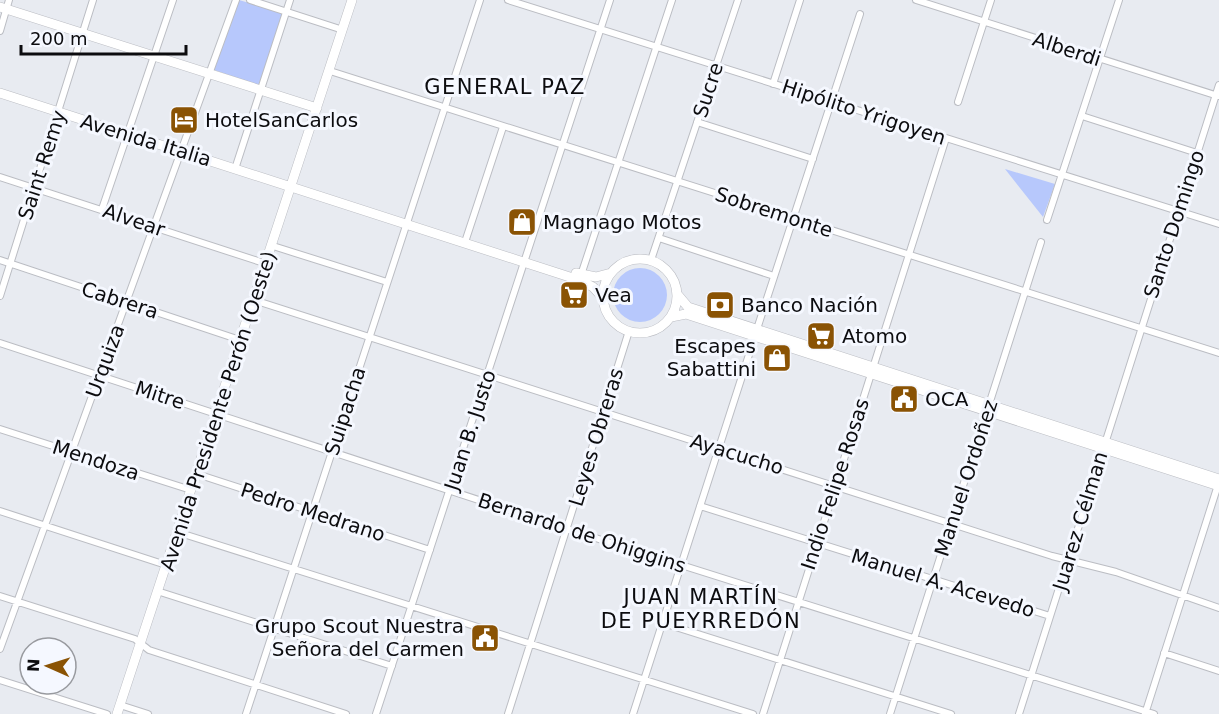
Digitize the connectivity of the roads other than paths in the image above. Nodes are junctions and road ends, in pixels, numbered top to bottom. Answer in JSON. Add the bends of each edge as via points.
{"nodes":[{"id":1,"x":93,"y":0,"type":"edge"},
{"id":2,"x":173,"y":0,"type":"edge"},
{"id":3,"x":236,"y":0,"type":"edge"},
{"id":4,"x":250,"y":0,"type":"edge"},
{"id":5,"x":290,"y":0,"type":"edge"},
{"id":6,"x":352,"y":0,"type":"edge"},
{"id":7,"x":480,"y":0,"type":"edge"},
{"id":8,"x":508,"y":0,"type":"edge"},
{"id":9,"x":610,"y":0,"type":"edge"},
{"id":10,"x":672,"y":0,"type":"edge"},
{"id":11,"x":738,"y":0,"type":"edge"},
{"id":12,"x":800,"y":0,"type":"edge"},
{"id":13,"x":916,"y":0,"type":"edge"},
{"id":14,"x":991,"y":0,"type":"edge"},
{"id":15,"x":1118,"y":0,"type":"edge"},
{"id":16,"x":5,"y":5,"type":"edge"},
{"id":17,"x":286,"y":11,"type":"junction"},
{"id":18,"x":860,"y":14,"type":"dead end"},
{"id":19,"x":984,"y":21,"type":"junction"},
{"id":20,"x":601,"y":29,"type":"junction"},
{"id":21,"x":343,"y":30,"type":"junction"},
{"id":22,"x":0,"y":31,"type":"edge"},
{"id":23,"x":83,"y":33,"type":"junction"},
{"id":24,"x":657,"y":46,"type":"junction"},
{"id":25,"x":155,"y":56,"type":"junction"},
{"id":26,"x":1100,"y":59,"type":"junction"},
{"id":27,"x":716,"y":65,"type":"junction"},
{"id":28,"x":330,"y":71,"type":"junction"},
{"id":29,"x":209,"y":73,"type":"junction"},
{"id":30,"x":773,"y":84,"type":"junction"},
{"id":31,"x":1219,"y":85,"type":"edge"},
{"id":32,"x":261,"y":89,"type":"junction"},
{"id":33,"x":0,"y":93,"type":"edge"},
{"id":34,"x":1217,"y":96,"type":"edge"},
{"id":35,"x":958,"y":102,"type":"dead end"},
{"id":36,"x":832,"y":103,"type":"junction"},
{"id":37,"x":317,"y":108,"type":"junction"},
{"id":38,"x":445,"y":108,"type":"junction"},
{"id":39,"x":58,"y":113,"type":"junction"},
{"id":40,"x":1082,"y":116,"type":"junction"},
{"id":41,"x":697,"y":122,"type":"junction"},
{"id":42,"x":503,"y":127,"type":"junction"},
{"id":43,"x":128,"y":135,"type":"junction"},
{"id":44,"x":946,"y":138,"type":"junction"},
{"id":45,"x":562,"y":145,"type":"junction"},
{"id":46,"x":181,"y":151,"type":"junction"},
{"id":47,"x":1197,"y":153,"type":"junction"},
{"id":48,"x":813,"y":159,"type":"junction"},
{"id":49,"x":619,"y":162,"type":"junction"},
{"id":50,"x":235,"y":169,"type":"junction"},
{"id":51,"x":1062,"y":174,"type":"junction"},
{"id":52,"x":0,"y":177,"type":"edge"},
{"id":53,"x":677,"y":180,"type":"junction"},
{"id":54,"x":292,"y":184,"type":"junction"},
{"id":55,"x":34,"y":188,"type":"junction"},
{"id":56,"x":102,"y":209,"type":"junction"},
{"id":57,"x":1178,"y":211,"type":"junction"},
{"id":58,"x":793,"y":219,"type":"junction"},
{"id":59,"x":1047,"y":220,"type":"dead end"},
{"id":60,"x":407,"y":222,"type":"junction"},
{"id":61,"x":1219,"y":224,"type":"edge"},
{"id":62,"x":153,"y":227,"type":"junction"},
{"id":63,"x":658,"y":238,"type":"junction"},
{"id":64,"x":466,"y":239,"type":"junction"},
{"id":65,"x":1041,"y":242,"type":"dead end"},
{"id":66,"x":273,"y":246,"type":"junction"},
{"id":67,"x":909,"y":254,"type":"junction"},
{"id":68,"x":0,"y":260,"type":"edge"},
{"id":69,"x":523,"y":260,"type":"junction"},
{"id":70,"x":651,"y":260,"type":"junction"},
{"id":71,"x":10,"y":264,"type":"junction"},
{"id":72,"x":267,"y":264,"type":"junction"},
{"id":73,"x":611,"y":273,"type":"junction"},
{"id":74,"x":580,"y":275,"type":"junction"},
{"id":75,"x":774,"y":276,"type":"junction"},
{"id":76,"x":387,"y":282,"type":"junction"},
{"id":77,"x":1025,"y":291,"type":"junction"},
{"id":78,"x":677,"y":294,"type":"junction"},
{"id":79,"x":0,"y":296,"type":"edge"},
{"id":80,"x":604,"y":299,"type":"junction"},
{"id":81,"x":254,"y":300,"type":"junction"},
{"id":82,"x":126,"y":302,"type":"junction"},
{"id":83,"x":671,"y":317,"type":"junction"},
{"id":84,"x":1141,"y":328,"type":"junction"},
{"id":85,"x":629,"y":332,"type":"junction"},
{"id":86,"x":756,"y":333,"type":"junction"},
{"id":87,"x":369,"y":337,"type":"junction"},
{"id":88,"x":240,"y":340,"type":"junction"},
{"id":89,"x":0,"y":343,"type":"edge"},
{"id":90,"x":1219,"y":353,"type":"edge"},
{"id":91,"x":872,"y":369,"type":"junction"},
{"id":92,"x":99,"y":375,"type":"junction"},
{"id":93,"x":488,"y":375,"type":"junction"},
{"id":94,"x":989,"y":406,"type":"junction"},
{"id":95,"x":603,"y":413,"type":"junction"},
{"id":96,"x":216,"y":415,"type":"junction"},
{"id":97,"x":0,"y":429,"type":"edge"},
{"id":98,"x":1104,"y":444,"type":"junction"},
{"id":99,"x":719,"y":448,"type":"junction"},
{"id":100,"x":71,"y":452,"type":"junction"},
{"id":101,"x":331,"y":453,"type":"junction"},
{"id":102,"x":196,"y":474,"type":"junction"},
{"id":103,"x":1219,"y":483,"type":"edge"},
{"id":104,"x":835,"y":485,"type":"junction"},
{"id":105,"x":191,"y":490,"type":"junction"},
{"id":106,"x":450,"y":490,"type":"junction"},
{"id":107,"x":700,"y":506,"type":"junction"},
{"id":108,"x":0,"y":511,"type":"edge"},
{"id":109,"x":312,"y":511,"type":"junction"},
{"id":110,"x":951,"y":522,"type":"junction"},
{"id":111,"x":44,"y":526,"type":"junction"},
{"id":112,"x":567,"y":529,"type":"junction"},
{"id":113,"x":177,"y":532,"type":"junction"},
{"id":114,"x":816,"y":544,"type":"junction"},
{"id":115,"x":430,"y":550,"type":"junction"},
{"id":116,"x":1067,"y":559,"type":"junction"},
{"id":117,"x":166,"y":565,"type":"junction"},
{"id":118,"x":682,"y":565,"type":"junction"},
{"id":119,"x":293,"y":569,"type":"junction"},
{"id":120,"x":933,"y":581,"type":"junction"},
{"id":121,"x":158,"y":591,"type":"junction"},
{"id":122,"x":0,"y":596,"type":"edge"},
{"id":123,"x":1183,"y":596,"type":"junction"},
{"id":124,"x":17,"y":602,"type":"junction"},
{"id":125,"x":798,"y":602,"type":"junction"},
{"id":126,"x":412,"y":608,"type":"junction"},
{"id":127,"x":1219,"y":608,"type":"edge"},
{"id":128,"x":1050,"y":616,"type":"junction"},
{"id":129,"x":663,"y":623,"type":"junction"},
{"id":130,"x":274,"y":628,"type":"junction"},
{"id":131,"x":914,"y":639,"type":"junction"},
{"id":132,"x":529,"y":643,"type":"junction"},
{"id":133,"x":141,"y":644,"type":"junction"},
{"id":134,"x":0,"y":649,"type":"edge"},
{"id":135,"x":1164,"y":653,"type":"junction"},
{"id":136,"x":780,"y":659,"type":"junction"},
{"id":137,"x":392,"y":666,"type":"junction"},
{"id":138,"x":1219,"y":671,"type":"edge"},
{"id":139,"x":1031,"y":675,"type":"junction"},
{"id":140,"x":0,"y":680,"type":"edge"},
{"id":141,"x":645,"y":680,"type":"junction"},
{"id":142,"x":256,"y":685,"type":"junction"},
{"id":143,"x":896,"y":697,"type":"junction"},
{"id":144,"x":118,"y":709,"type":"edge"},
{"id":145,"x":1145,"y":713,"type":"edge"},
{"id":146,"x":106,"y":714,"type":"edge"},
{"id":147,"x":148,"y":714,"type":"edge"},
{"id":148,"x":246,"y":714,"type":"edge"},
{"id":149,"x":346,"y":714,"type":"edge"},
{"id":150,"x":376,"y":714,"type":"edge"},
{"id":151,"x":508,"y":714,"type":"edge"},
{"id":152,"x":633,"y":714,"type":"edge"},
{"id":153,"x":753,"y":714,"type":"edge"},
{"id":154,"x":763,"y":714,"type":"edge"},
{"id":155,"x":890,"y":714,"type":"edge"},
{"id":156,"x":951,"y":714,"type":"edge"},
{"id":157,"x":1019,"y":714,"type":"edge"},
{"id":158,"x":1154,"y":714,"type":"edge"}],
"edges":[{"from":1,"to":23,"type":"street","name":"Saint Remy"},
{"from":2,"to":25,"type":"street"},
{"from":3,"to":29,"type":"street","name":"Urquiza"},
{"from":4,"to":17,"type":"street"},
{"from":5,"to":17,"type":"street"},
{"from":6,"to":21,"type":"main road","name":"Avenida Presidente Perón (Oeste)"},
{"from":7,"to":38,"type":"street","name":"Suipacha"},
{"from":8,"to":20,"type":"street","name":"Hipólito Yrigoyen"},
{"from":9,"to":20,"type":"street","name":"Juan B. Justo"},
{"from":10,"to":24,"type":"street"},
{"from":11,"to":27,"type":"street","name":"Sucre"},
{"from":12,"to":30,"type":"street"},
{"from":13,"to":19,"type":"street","name":"Alberdi"},
{"from":14,"to":19,"type":"street"},
{"from":15,"to":26,"type":"street"},
{"from":16,"to":22,"type":"street"},
{"from":16,"to":23,"type":"main road"},
{"from":17,"to":21,"type":"street"},
{"from":17,"to":32,"type":"street"},
{"from":18,"to":36,"type":"street"},
{"from":19,"to":26,"type":"street","name":"Alberdi"},
{"from":19,"to":35,"type":"street"},
{"from":20,"to":24,"type":"street","name":"Hipólito Yrigoyen"},
{"from":20,"to":45,"type":"street","name":"Juan B. Justo"},
{"from":21,"to":28,"type":"main road","name":"Avenida Presidente Perón (Oeste)"},
{"from":23,"to":25,"type":"main road"},
{"from":23,"to":39,"type":"street","name":"Saint Remy"},
{"from":24,"to":27,"type":"street","name":"Hipólito Yrigoyen"},
{"from":24,"to":49,"type":"street"},
{"from":25,"to":29,"type":"main road"},
{"from":25,"to":43,"type":"street"},
{"from":26,"to":34,"type":"street","name":"Alberdi"},
{"from":26,"to":40,"type":"street"},
{"from":27,"to":30,"type":"street","name":"Hipólito Yrigoyen"},
{"from":27,"to":41,"type":"street","name":"Sucre"},
{"from":28,"to":37,"type":"main road","name":"Avenida Presidente Perón (Oeste)"},
{"from":28,"to":38,"type":"street","name":"Sobremonte"},
{"from":29,"to":32,"type":"main road"},
{"from":29,"to":46,"type":"street","name":"Urquiza"},
{"from":30,"to":36,"type":"street","name":"Hipólito Yrigoyen"},
{"from":31,"to":34,"type":"street","name":"Santo Domingo"},
{"from":32,"to":37,"type":"main road"},
{"from":32,"to":50,"type":"street"},
{"from":33,"to":39,"type":"main road","name":"Avenida Italia"},
{"from":34,"to":47,"type":"street","name":"Santo Domingo"},
{"from":36,"to":44,"type":"street","name":"Hipólito Yrigoyen"},
{"from":36,"to":48,"type":"street"},
{"from":37,"to":54,"type":"main road","name":"Avenida Presidente Perón (Oeste)"},
{"from":38,"to":42,"type":"street","name":"Sobremonte"},
{"from":38,"to":60,"type":"street","name":"Suipacha"},
{"from":39,"to":43,"type":"main road","name":"Avenida Italia"},
{"from":39,"to":55,"type":"street","name":"Saint Remy"},
{"from":40,"to":47,"type":"street"},
{"from":40,"to":51,"type":"street"},
{"from":41,"to":48,"type":"street"},
{"from":41,"to":53,"type":"street","name":"Sucre"},
{"from":42,"to":45,"type":"street","name":"Sobremonte"},
{"from":42,"to":64,"type":"street"},
{"from":43,"to":46,"type":"main road","name":"Avenida Italia"},
{"from":43,"to":56,"type":"street"},
{"from":44,"to":51,"type":"street","name":"Hipólito Yrigoyen"},
{"from":44,"to":67,"type":"street","name":"Indio Felipe Rosas"},
{"from":45,"to":49,"type":"street","name":"Sobremonte"},
{"from":45,"to":69,"type":"street","name":"Juan B. Justo"},
{"from":46,"to":50,"type":"main road","name":"Avenida Italia"},
{"from":46,"to":62,"type":"street","name":"Urquiza"},
{"from":47,"to":57,"type":"street","name":"Santo Domingo"},
{"from":48,"to":58,"type":"street"},
{"from":49,"to":53,"type":"street","name":"Sobremonte"},
{"from":49,"to":74,"type":"street"},
{"from":50,"to":54,"type":"main road","name":"Avenida Italia"},
{"from":51,"to":57,"type":"street","name":"Hipólito Yrigoyen"},
{"from":51,"to":59,"type":"street"},
{"from":52,"to":55,"type":"street","name":"Alvear"},
{"from":53,"to":58,"type":"street","name":"Sobremonte"},
{"from":53,"to":63,"type":"street"},
{"from":54,"to":60,"type":"main road","name":"Avenida Italia"},
{"from":54,"to":66,"type":"main road","name":"Avenida Presidente Perón (Oeste)"},
{"from":55,"to":56,"type":"street","name":"Alvear"},
{"from":55,"to":71,"type":"street","name":"Saint Remy"},
{"from":56,"to":62,"type":"street","name":"Alvear"},
{"from":57,"to":61,"type":"street","name":"Hipólito Yrigoyen"},
{"from":57,"to":84,"type":"street","name":"Santo Domingo"},
{"from":58,"to":67,"type":"street","name":"Sobremonte"},
{"from":58,"to":75,"type":"street"},
{"from":60,"to":64,"type":"main road"},
{"from":60,"to":69,"type":"main road"},
{"from":60,"to":76,"type":"street","name":"Suipacha"},
{"from":62,"to":72,"type":"street","name":"Alvear"},
{"from":62,"to":82,"type":"street","name":"Urquiza"},
{"from":63,"to":70,"type":"street"},
{"from":63,"to":75,"type":"street"},
{"from":64,"to":69,"type":"main road"},
{"from":65,"to":77,"type":"street","name":"Manuel Ordoñez"},
{"from":66,"to":72,"type":"main road","name":"Avenida Presidente Perón (Oeste)"},
{"from":66,"to":76,"type":"street"},
{"from":67,"to":77,"type":"street","name":"Sobremonte"},
{"from":67,"to":91,"type":"street","name":"Indio Felipe Rosas"},
{"from":68,"to":71,"type":"street","name":"Cabrera"},
{"from":69,"to":74,"type":"main road"},
{"from":69,"to":80,"type":"main road","via":[[586,283]]},
{"from":69,"to":93,"type":"street","name":"Juan B. Justo"},
{"from":70,"to":73,"type":"main road","via":[[629,261]]},
{"from":70,"to":78,"type":"main road","via":[[669,273]]},
{"from":71,"to":79,"type":"street","name":"Saint Remy"},
{"from":71,"to":82,"type":"street","name":"Cabrera"},
{"from":72,"to":81,"type":"main road","name":"Avenida Presidente Perón (Oeste)"},
{"from":73,"to":74,"type":"main road","via":[[596,277]]},
{"from":73,"to":80,"type":"main road"},
{"from":75,"to":86,"type":"street"},
{"from":76,"to":87,"type":"street","name":"Suipacha"},
{"from":77,"to":84,"type":"street","name":"Sobremonte"},
{"from":77,"to":94,"type":"street","name":"Manuel Ordoñez"},
{"from":78,"to":83,"type":"main road"},
{"from":78,"to":86,"type":"main road","via":[[688,307]]},
{"from":80,"to":85,"type":"main road","via":[[611,319]]},
{"from":81,"to":87,"type":"street","name":"Ayacucho"},
{"from":81,"to":88,"type":"main road","name":"Avenida Presidente Perón (Oeste)"},
{"from":82,"to":88,"type":"street","name":"Cabrera"},
{"from":82,"to":92,"type":"street","name":"Urquiza"},
{"from":83,"to":85,"type":"main road","via":[[652,331]]},
{"from":83,"to":86,"type":"main road","via":[[686,314]]},
{"from":84,"to":90,"type":"street","name":"Sobremonte"},
{"from":84,"to":98,"type":"street","name":"Juarez Célman"},
{"from":85,"to":95,"type":"street","name":"Leyes Obreras"},
{"from":86,"to":91,"type":"main road"},
{"from":86,"to":99,"type":"street"},
{"from":87,"to":93,"type":"street","name":"Ayacucho"},
{"from":87,"to":101,"type":"street","name":"Suipacha"},
{"from":88,"to":96,"type":"main road","name":"Avenida Presidente Perón (Oeste)"},
{"from":89,"to":92,"type":"street","name":"Mitre"},
{"from":91,"to":94,"type":"main road"},
{"from":91,"to":104,"type":"street","name":"Indio Felipe Rosas"},
{"from":92,"to":96,"type":"street","name":"Mitre"},
{"from":92,"to":100,"type":"street","name":"Urquiza"},
{"from":93,"to":95,"type":"street","name":"Ayacucho"},
{"from":93,"to":106,"type":"street","name":"Juan B. Justo"},
{"from":94,"to":98,"type":"main road"},
{"from":94,"to":110,"type":"street","name":"Manuel Ordoñez"},
{"from":95,"to":99,"type":"street","name":"Ayacucho"},
{"from":95,"to":112,"type":"street","name":"Leyes Obreras"},
{"from":96,"to":101,"type":"street","name":"Bernardo de Ohiggins"},
{"from":96,"to":102,"type":"main road","name":"Avenida Presidente Perón (Oeste)"},
{"from":97,"to":100,"type":"street","name":"Mendoza"},
{"from":98,"to":103,"type":"main road"},
{"from":98,"to":116,"type":"street","name":"Juarez Célman"},
{"from":99,"to":104,"type":"street","name":"Ayacucho"},
{"from":99,"to":107,"type":"street"},
{"from":100,"to":105,"type":"street","name":"Mendoza"},
{"from":100,"to":111,"type":"street","name":"Urquiza"},
{"from":101,"to":106,"type":"street","name":"Bernardo de Ohiggins"},
{"from":101,"to":109,"type":"street","name":"Suipacha"},
{"from":102,"to":105,"type":"main road","name":"Avenida Presidente Perón (Oeste)"},
{"from":102,"to":109,"type":"street","name":"Pedro Medrano"},
{"from":103,"to":123,"type":"street"},
{"from":104,"to":110,"type":"street","name":"Ayacucho"},
{"from":104,"to":114,"type":"street","name":"Indio Felipe Rosas"},
{"from":105,"to":113,"type":"main road","name":"Avenida Presidente Perón (Oeste)"},
{"from":106,"to":112,"type":"street","name":"Bernardo de Ohiggins"},
{"from":106,"to":115,"type":"street","name":"Juan B. Justo"},
{"from":107,"to":114,"type":"street","name":"Manuel A. Acevedo"},
{"from":107,"to":118,"type":"street"},
{"from":108,"to":111,"type":"street"},
{"from":109,"to":115,"type":"street","name":"Pedro Medrano"},
{"from":109,"to":119,"type":"street","name":"Suipacha"},
{"from":110,"to":116,"type":"street","name":"Ayacucho"},
{"from":110,"to":120,"type":"street","name":"Manuel Ordoñez"},
{"from":111,"to":117,"type":"street"},
{"from":111,"to":124,"type":"street","name":"Urquiza"},
{"from":112,"to":118,"type":"street","name":"Bernardo de Ohiggins"},
{"from":112,"to":132,"type":"street","name":"Leyes Obreras"},
{"from":113,"to":117,"type":"main road","name":"Avenida Presidente Perón (Oeste)"},
{"from":113,"to":119,"type":"street"},
{"from":114,"to":120,"type":"street","name":"Manuel A. Acevedo"},
{"from":114,"to":125,"type":"street","name":"Indio Felipe Rosas"},
{"from":115,"to":126,"type":"street","name":"Juan B. Justo"},
{"from":116,"to":123,"type":"street","name":"Ayacucho"},
{"from":116,"to":128,"type":"street","name":"Juarez Célman"},
{"from":117,"to":121,"type":"main road","name":"Avenida Presidente Perón (Oeste)"},
{"from":118,"to":125,"type":"street","name":"Bernardo de Ohiggins"},
{"from":118,"to":129,"type":"street"},
{"from":119,"to":126,"type":"street"},
{"from":119,"to":130,"type":"street","name":"Suipacha"},
{"from":120,"to":128,"type":"street","name":"Manuel A. Acevedo"},
{"from":120,"to":131,"type":"street","name":"Manuel Ordoñez"},
{"from":121,"to":130,"type":"street"},
{"from":121,"to":133,"type":"main road","name":"Avenida Presidente Perón (Oeste)"},
{"from":122,"to":124,"type":"street"},
{"from":123,"to":127,"type":"street","name":"Ayacucho"},
{"from":123,"to":135,"type":"street"},
{"from":124,"to":133,"type":"street"},
{"from":124,"to":134,"type":"street","name":"Urquiza"},
{"from":125,"to":131,"type":"street","name":"Bernardo de Ohiggins"},
{"from":125,"to":136,"type":"street","name":"Indio Felipe Rosas"},
{"from":126,"to":132,"type":"street"},
{"from":126,"to":137,"type":"street","name":"Juan B. Justo"},
{"from":128,"to":139,"type":"street","name":"Juarez Célman"},
{"from":129,"to":136,"type":"street"},
{"from":129,"to":141,"type":"street"},
{"from":130,"to":137,"type":"street"},
{"from":130,"to":142,"type":"street","name":"Suipacha"},
{"from":131,"to":139,"type":"street","name":"Bernardo de Ohiggins"},
{"from":131,"to":143,"type":"street","name":"Manuel Ordoñez"},
{"from":132,"to":141,"type":"street"},
{"from":132,"to":151,"type":"street","name":"Leyes Obreras"},
{"from":133,"to":142,"type":"street"},
{"from":133,"to":144,"type":"main road","name":"Avenida Presidente Perón (Oeste)"},
{"from":135,"to":138,"type":"street"},
{"from":135,"to":145,"type":"street"},
{"from":136,"to":143,"type":"street"},
{"from":136,"to":154,"type":"street","name":"Indio Felipe Rosas"},
{"from":137,"to":150,"type":"street","name":"Juan B. Justo"},
{"from":139,"to":145,"type":"street","name":"Bernardo de Ohiggins"},
{"from":139,"to":157,"type":"street","name":"Juarez Célman"},
{"from":140,"to":146,"type":"street"},
{"from":141,"to":152,"type":"street"},
{"from":141,"to":153,"type":"street"},
{"from":142,"to":148,"type":"street","name":"Suipacha"},
{"from":142,"to":149,"type":"street"},
{"from":143,"to":155,"type":"street","name":"Manuel Ordoñez"},
{"from":143,"to":156,"type":"street"},
{"from":144,"to":147,"type":"street"},
{"from":145,"to":158,"type":"street","name":"Bernardo de Ohiggins"}]}
